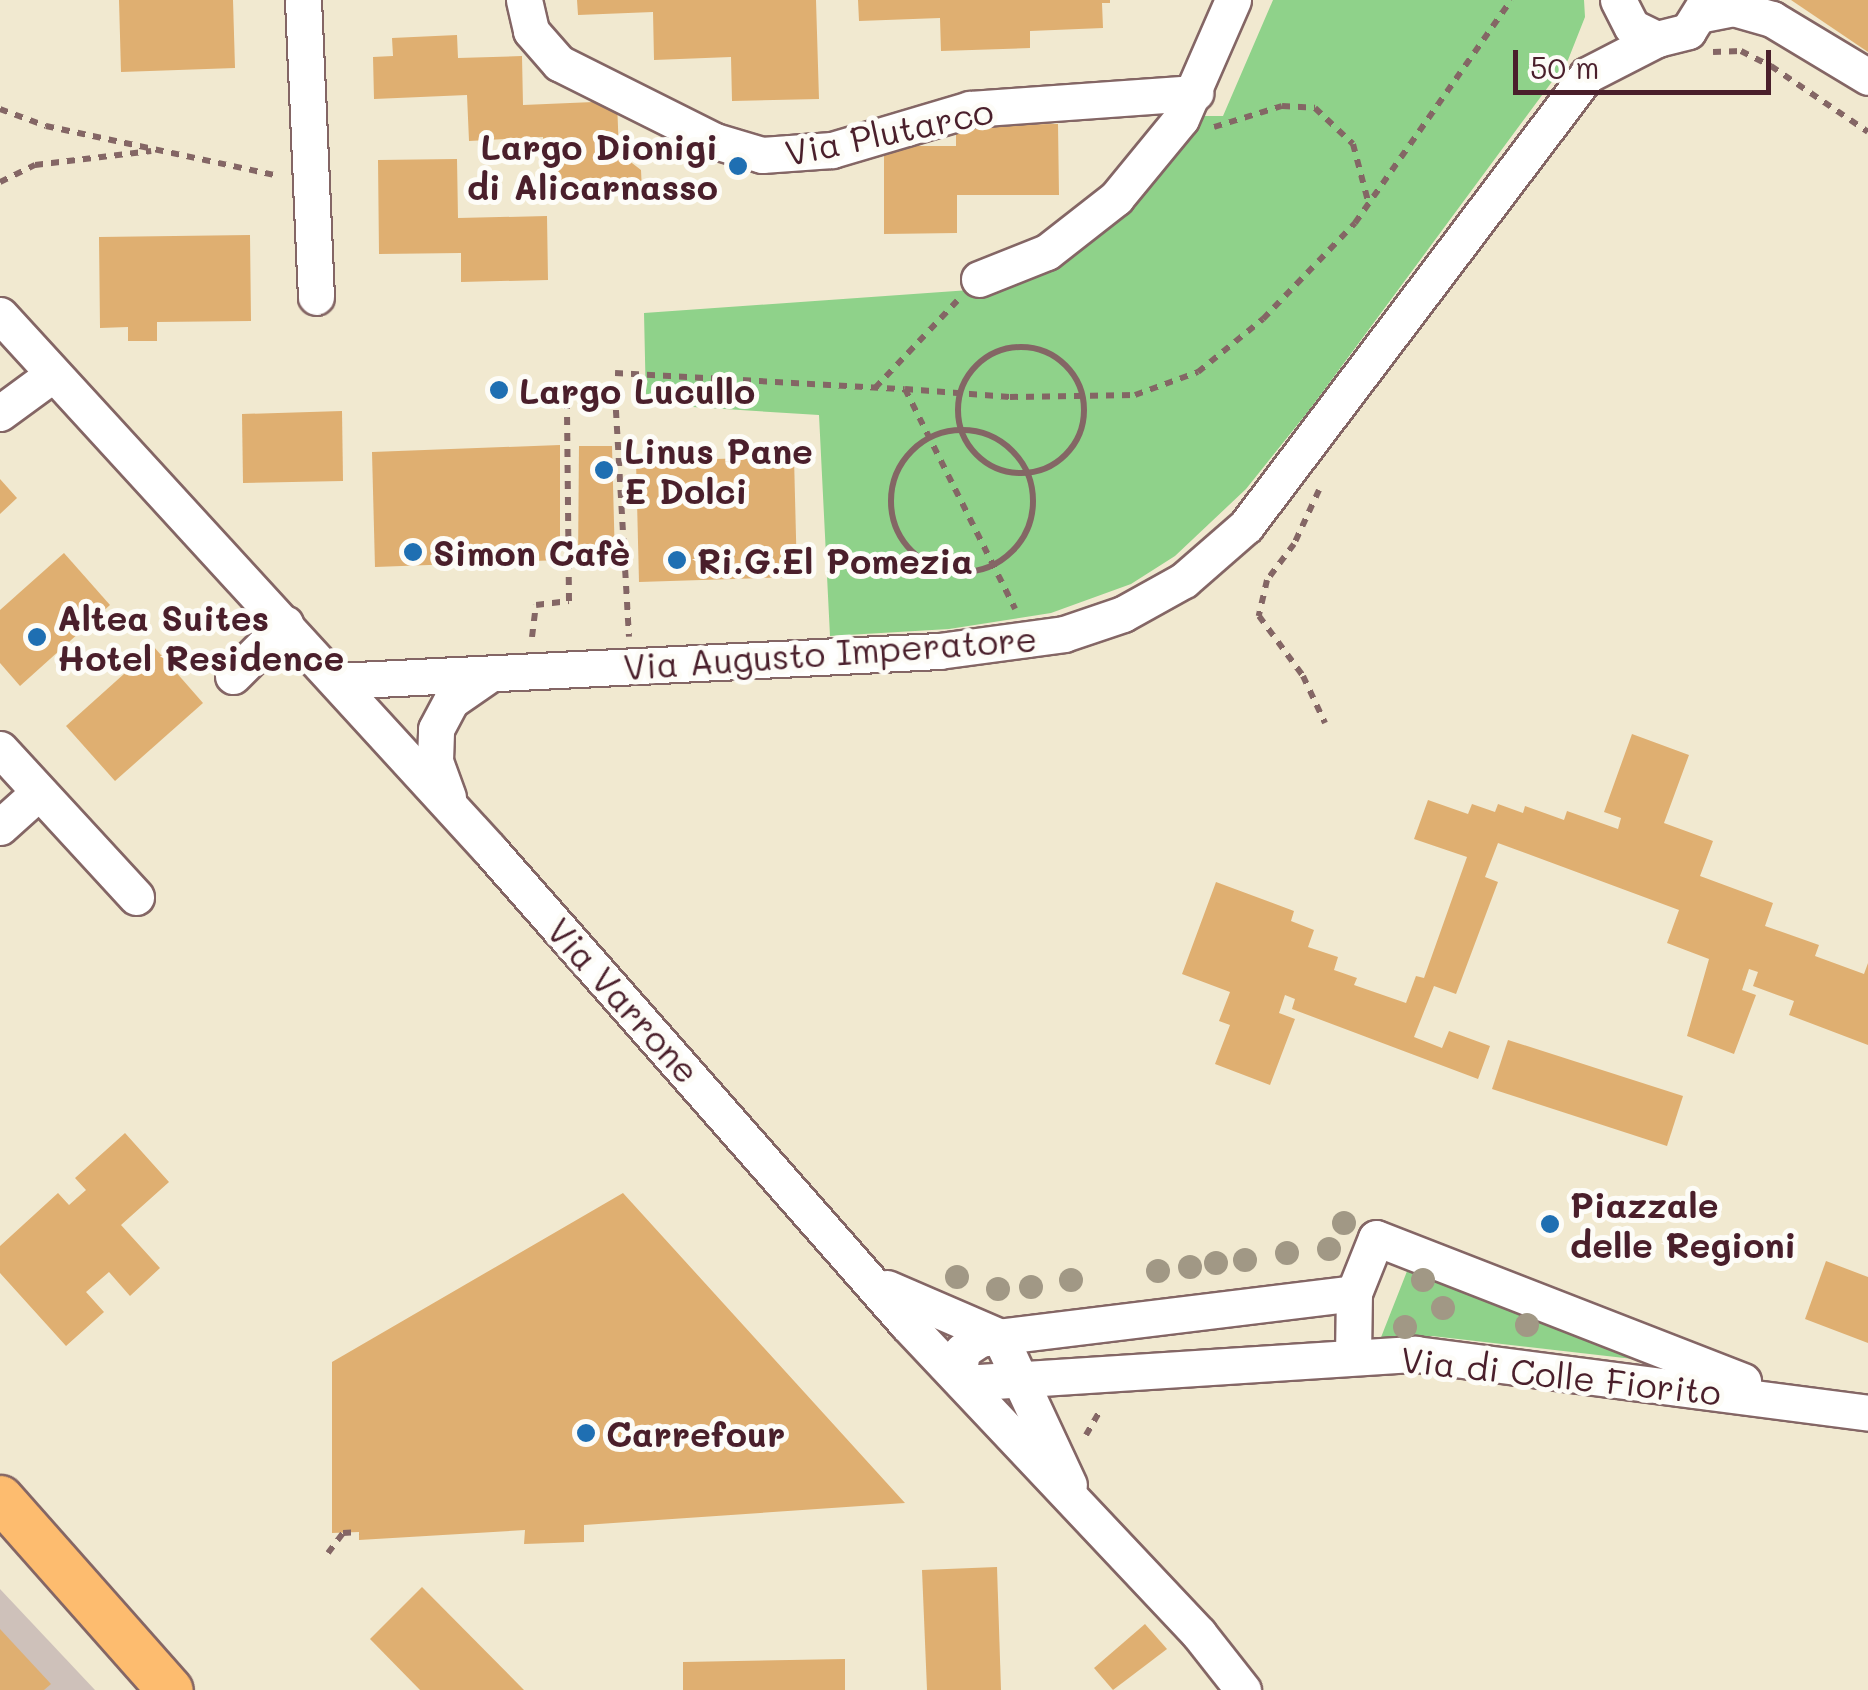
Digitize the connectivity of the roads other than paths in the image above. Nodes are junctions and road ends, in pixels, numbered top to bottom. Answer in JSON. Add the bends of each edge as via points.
{"nodes":[{"id":1,"x":303,"y":0,"type":"edge"},
{"id":2,"x":524,"y":0,"type":"edge"},
{"id":3,"x":1232,"y":0,"type":"edge"},
{"id":4,"x":1618,"y":0,"type":"edge"},
{"id":5,"x":1705,"y":7,"type":"edge"},
{"id":6,"x":1658,"y":38,"type":"junction"},
{"id":7,"x":1868,"y":78,"type":"edge"},
{"id":8,"x":1195,"y":94,"type":"junction"},
{"id":9,"x":979,"y":279,"type":"road end"},
{"id":10,"x":316,"y":297,"type":"dead end"},
{"id":11,"x":0,"y":315,"type":"edge"},
{"id":12,"x":52,"y":375,"type":"junction"},
{"id":13,"x":0,"y":414,"type":"edge"},
{"id":14,"x":285,"y":624,"type":"junction"},
{"id":15,"x":233,"y":676,"type":"dead end"},
{"id":16,"x":488,"y":676,"type":"junction"},
{"id":17,"x":337,"y":681,"type":"junction"},
{"id":18,"x":0,"y":749,"type":"edge"},
{"id":19,"x":39,"y":792,"type":"junction"},
{"id":20,"x":455,"y":811,"type":"junction"},
{"id":21,"x":0,"y":827,"type":"edge"},
{"id":22,"x":136,"y":897,"type":"dead end"},
{"id":23,"x":874,"y":1281,"type":"junction"},
{"id":24,"x":1354,"y":1293,"type":"junction"},
{"id":25,"x":1000,"y":1337,"type":"junction"},
{"id":26,"x":1668,"y":1352,"type":"junction"},
{"id":27,"x":1354,"y":1356,"type":"junction"},
{"id":28,"x":1094,"y":1376,"type":"junction"},
{"id":29,"x":961,"y":1380,"type":"junction"},
{"id":30,"x":1026,"y":1381,"type":"junction"},
{"id":31,"x":1644,"y":1382,"type":"junction"},
{"id":32,"x":1796,"y":1402,"type":"junction"},
{"id":33,"x":1868,"y":1413,"type":"edge"},
{"id":34,"x":1071,"y":1450,"type":"junction"},
{"id":35,"x":0,"y":1498,"type":"edge"},
{"id":36,"x":1074,"y":1500,"type":"junction"},
{"id":37,"x":170,"y":1690,"type":"edge"},
{"id":38,"x":1243,"y":1690,"type":"edge"}],
"edges":[{"from":1,"to":10,"type":"street"},
{"from":2,"to":8,"type":"street","name":"Via Plutarco","via":[[532,31],[559,62],[715,141],[762,155],[832,150],[970,109]]},
{"from":3,"to":8,"type":"street"},
{"from":4,"to":6,"type":"street","via":[[1632,27]]},
{"from":5,"to":6,"type":"street","name":"Via Augusto Imperatore","via":[[1679,36]]},
{"from":5,"to":7,"type":"street","via":[[1772,19]]},
{"from":6,"to":16,"type":"street","name":"Via Augusto Imperatore","via":[[1587,75],[1277,490],[1232,539],[1169,590],[1094,625],[1023,642]]},
{"from":8,"to":9,"type":"street","via":[[1175,128],[1085,227],[1028,262]]},
{"from":11,"to":12,"type":"street","name":"Via Varrone"},
{"from":12,"to":13,"type":"street"},
{"from":12,"to":14,"type":"street","name":"Via Varrone"},
{"from":14,"to":15,"type":"street"},
{"from":14,"to":17,"type":"street","name":"Via Varrone"},
{"from":16,"to":17,"type":"street","name":"Via Augusto Imperatore"},
{"from":16,"to":20,"type":"street","via":[[450,701],[436,729],[435,762]]},
{"from":17,"to":20,"type":"street","name":"Via Varrone"},
{"from":18,"to":19,"type":"street"},
{"from":19,"to":21,"type":"street"},
{"from":19,"to":22,"type":"street"},
{"from":20,"to":23,"type":"street","name":"Via Varrone"},
{"from":23,"to":25,"type":"street"},
{"from":23,"to":29,"type":"street","name":"Via Varrone"},
{"from":24,"to":25,"type":"street"},
{"from":24,"to":26,"type":"street","via":[[1376,1238]]},
{"from":24,"to":27,"type":"street"},
{"from":25,"to":29,"type":"street","via":[[970,1343]]},
{"from":25,"to":30,"type":"street"},
{"from":26,"to":31,"type":"street"},
{"from":26,"to":32,"type":"street"},
{"from":27,"to":28,"type":"street","name":"Via di Colle Fiorito"},
{"from":27,"to":31,"type":"street","name":"Via di Colle Fiorito","via":[[1416,1354]]},
{"from":28,"to":30,"type":"street","name":"Via di Colle Fiorito"},
{"from":28,"to":34,"type":"street","via":[[1067,1404]]},
{"from":29,"to":30,"type":"street","name":"Via di Colle Fiorito"},
{"from":29,"to":36,"type":"street","name":"Via Varrone"},
{"from":30,"to":34,"type":"street"},
{"from":31,"to":32,"type":"street","name":"Via di Colle Fiorito"},
{"from":32,"to":33,"type":"street","name":"Via di Colle Fiorito"},
{"from":34,"to":36,"type":"street"},
{"from":35,"to":37,"type":"main road"},
{"from":36,"to":38,"type":"street","name":"Via Varrone"}]}
